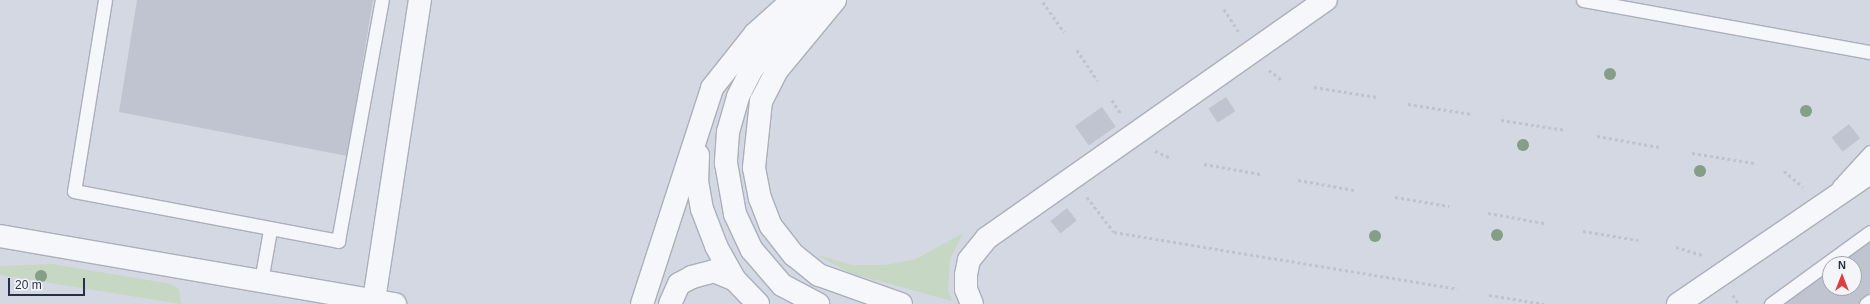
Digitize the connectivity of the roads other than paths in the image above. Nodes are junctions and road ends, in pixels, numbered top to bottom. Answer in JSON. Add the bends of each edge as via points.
{"nodes":[{"id":1,"x":105,"y":0,"type":"edge"},
{"id":2,"x":382,"y":0,"type":"edge"},
{"id":3,"x":420,"y":0,"type":"edge"},
{"id":4,"x":798,"y":0,"type":"edge"},
{"id":5,"x":817,"y":0,"type":"edge"},
{"id":6,"x":835,"y":0,"type":"edge"},
{"id":7,"x":1326,"y":0,"type":"edge"},
{"id":8,"x":1583,"y":0,"type":"edge"},
{"id":9,"x":1870,"y":52,"type":"edge"},
{"id":10,"x":700,"y":128,"type":"junction"},
{"id":11,"x":1870,"y":152,"type":"edge"},
{"id":12,"x":1870,"y":173,"type":"edge"},
{"id":13,"x":1824,"y":202,"type":"junction"},
{"id":14,"x":270,"y":230,"type":"junction"},
{"id":15,"x":1870,"y":232,"type":"edge"},
{"id":16,"x":0,"y":236,"type":"edge"},
{"id":17,"x":735,"y":280,"type":"junction"},
{"id":18,"x":261,"y":281,"type":"junction"},
{"id":19,"x":374,"y":300,"type":"junction"},
{"id":20,"x":1870,"y":301,"type":"edge"},
{"id":21,"x":395,"y":304,"type":"edge"},
{"id":22,"x":642,"y":304,"type":"edge"},
{"id":23,"x":670,"y":304,"type":"edge"},
{"id":24,"x":758,"y":304,"type":"edge"},
{"id":25,"x":818,"y":304,"type":"edge"},
{"id":26,"x":901,"y":304,"type":"edge"},
{"id":27,"x":972,"y":304,"type":"edge"},
{"id":28,"x":1678,"y":304,"type":"edge"},
{"id":29,"x":1771,"y":304,"type":"edge"},
{"id":30,"x":1866,"y":304,"type":"edge"}],
"edges":[{"from":1,"to":14,"type":"lane","via":[[74,191]]},
{"from":2,"to":14,"type":"lane","via":[[338,241]]},
{"from":3,"to":19,"type":"street"},
{"from":4,"to":10,"type":"street","via":[[784,8],[731,60],[712,88]]},
{"from":5,"to":25,"type":"street","via":[[795,16],[752,69],[734,111],[726,163],[735,214],[752,250],[782,285]]},
{"from":6,"to":26,"type":"street","via":[[777,70],[761,101],[754,168],[760,198],[770,226],[794,255],[819,275]]},
{"from":7,"to":27,"type":"street","via":[[987,238],[969,260],[966,275]]},
{"from":8,"to":9,"type":"lane"},
{"from":10,"to":17,"type":"street","via":[[697,181],[702,209],[716,246]]},
{"from":10,"to":22,"type":"street"},
{"from":11,"to":13,"type":"lane"},
{"from":12,"to":13,"type":"street"},
{"from":13,"to":28,"type":"street"},
{"from":14,"to":18,"type":"lane"},
{"from":15,"to":29,"type":"lane"},
{"from":16,"to":18,"type":"street"},
{"from":17,"to":23,"type":"street","via":[[714,271],[692,277],[679,284]]},
{"from":17,"to":24,"type":"street"},
{"from":18,"to":19,"type":"street"},
{"from":19,"to":21,"type":"street"},
{"from":20,"to":30,"type":"lane"}]}
